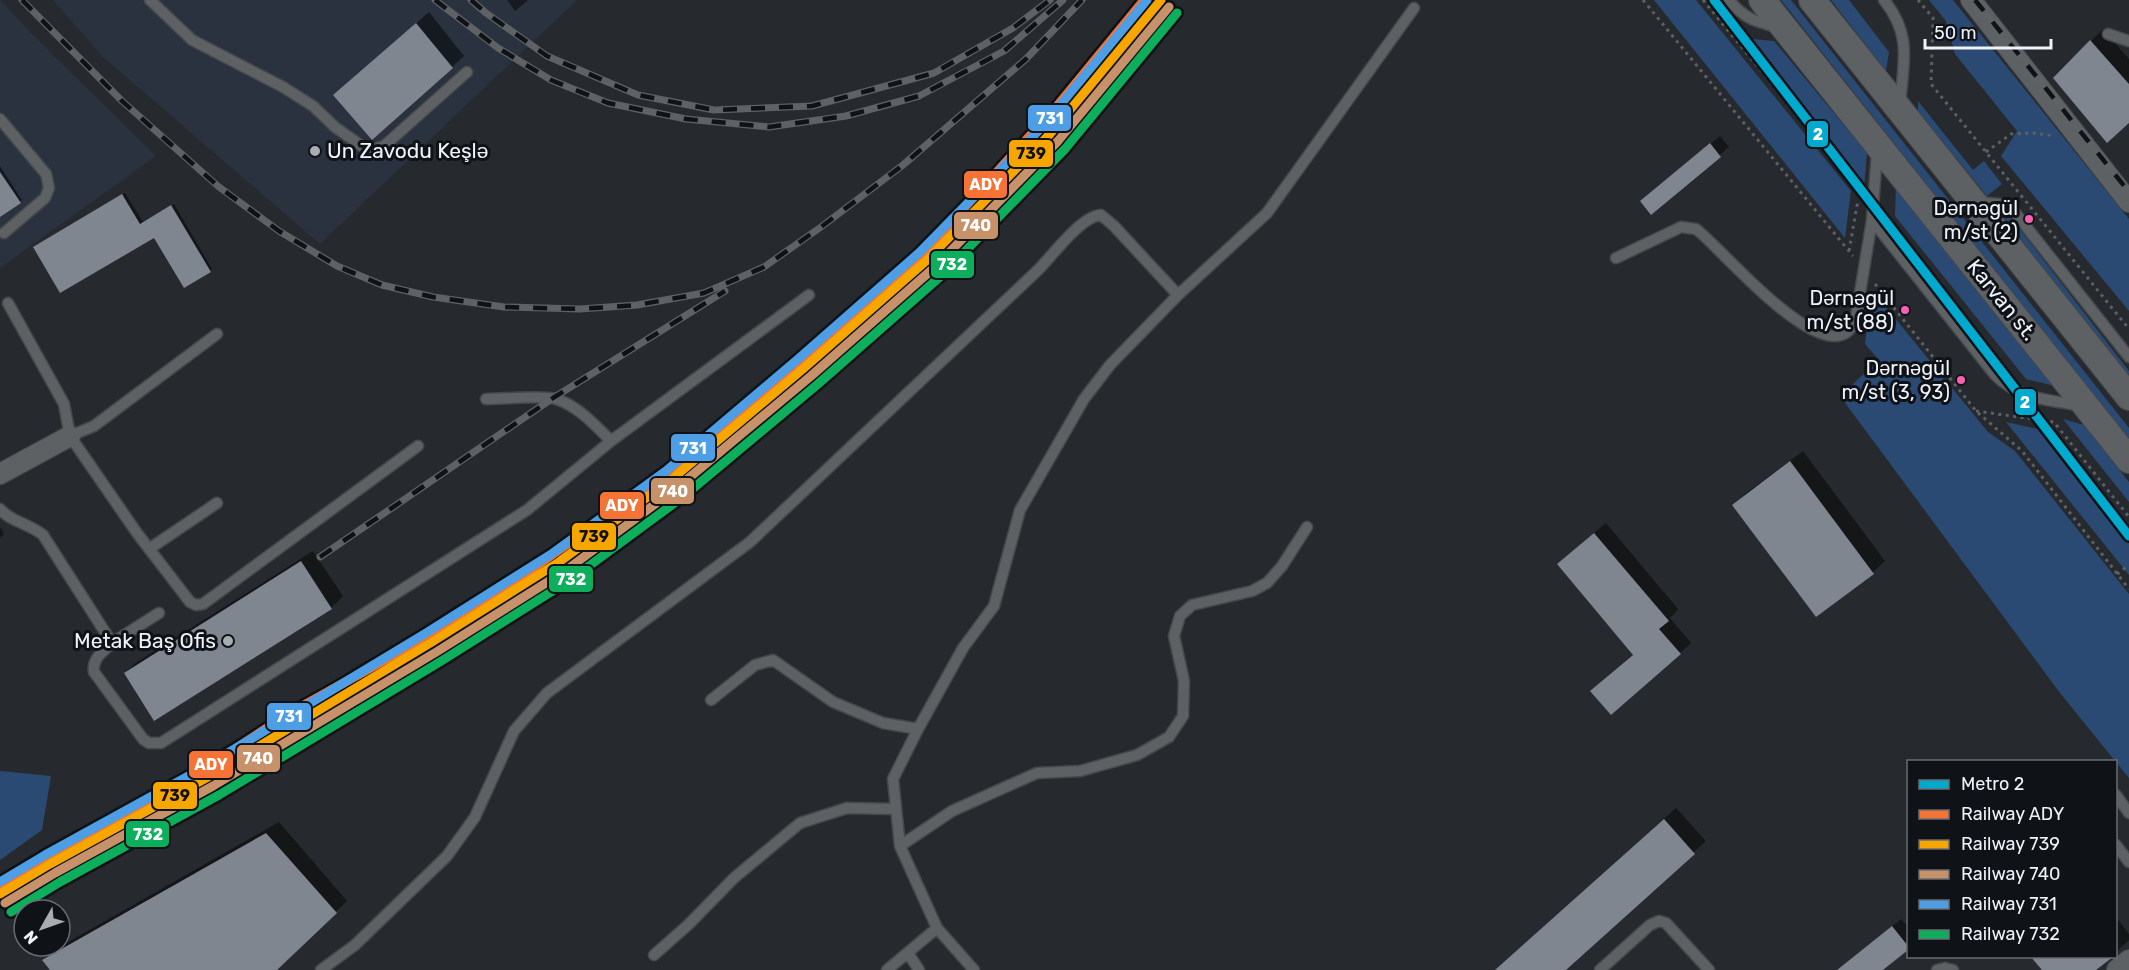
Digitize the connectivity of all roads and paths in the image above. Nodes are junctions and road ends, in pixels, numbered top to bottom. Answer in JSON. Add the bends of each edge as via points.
{"nodes":[{"id":1,"x":150,"y":0,"type":"edge"},
{"id":2,"x":1643,"y":0,"type":"edge"},
{"id":3,"x":1703,"y":0,"type":"edge"},
{"id":4,"x":1730,"y":0,"type":"edge"},
{"id":5,"x":1762,"y":0,"type":"edge"},
{"id":6,"x":1812,"y":0,"type":"edge"},
{"id":7,"x":1884,"y":0,"type":"edge"},
{"id":8,"x":1918,"y":0,"type":"edge"},
{"id":9,"x":1971,"y":0,"type":"edge"},
{"id":10,"x":1414,"y":8,"type":"dead end"},
{"id":11,"x":1785,"y":29,"type":"junction"},
{"id":12,"x":2108,"y":34,"type":"dead end"},
{"id":13,"x":2129,"y":41,"type":"edge"},
{"id":14,"x":467,"y":72,"type":"dead end"},
{"id":15,"x":1900,"y":112,"type":"junction"},
{"id":16,"x":0,"y":119,"type":"edge"},
{"id":17,"x":1878,"y":146,"type":"junction"},
{"id":18,"x":2087,"y":150,"type":"junction"},
{"id":19,"x":1986,"y":152,"type":"junction"},
{"id":20,"x":1972,"y":201,"type":"junction"},
{"id":21,"x":2129,"y":202,"type":"edge"},
{"id":22,"x":1872,"y":220,"type":"junction"},
{"id":23,"x":4,"y":233,"type":"dead end"},
{"id":24,"x":1849,"y":251,"type":"junction"},
{"id":25,"x":1616,"y":258,"type":"dead end"},
{"id":26,"x":1863,"y":269,"type":"junction"},
{"id":27,"x":809,"y":295,"type":"dead end"},
{"id":28,"x":1178,"y":295,"type":"junction"},
{"id":29,"x":8,"y":303,"type":"dead end"},
{"id":30,"x":2129,"y":329,"type":"edge"},
{"id":31,"x":217,"y":334,"type":"dead end"},
{"id":32,"x":2129,"y":357,"type":"edge"},
{"id":33,"x":2129,"y":397,"type":"edge"},
{"id":34,"x":486,"y":399,"type":"dead end"},
{"id":35,"x":2088,"y":407,"type":"junction"},
{"id":36,"x":1976,"y":411,"type":"junction"},
{"id":37,"x":70,"y":436,"type":"junction"},
{"id":38,"x":611,"y":441,"type":"junction"},
{"id":39,"x":418,"y":446,"type":"dead end"},
{"id":40,"x":2129,"y":460,"type":"edge"},
{"id":41,"x":0,"y":474,"type":"edge"},
{"id":42,"x":217,"y":503,"type":"dead end"},
{"id":43,"x":0,"y":509,"type":"edge"},
{"id":44,"x":2129,"y":517,"type":"edge"},
{"id":45,"x":1307,"y":527,"type":"dead end"},
{"id":46,"x":149,"y":549,"type":"junction"},
{"id":47,"x":2129,"y":565,"type":"edge"},
{"id":48,"x":2117,"y":574,"type":"junction"},
{"id":49,"x":2129,"y":589,"type":"edge"},
{"id":50,"x":159,"y":612,"type":"dead end"},
{"id":51,"x":112,"y":643,"type":"junction"},
{"id":52,"x":711,"y":700,"type":"dead end"},
{"id":53,"x":918,"y":729,"type":"junction"},
{"id":54,"x":2117,"y":798,"type":"edge"},
{"id":55,"x":896,"y":809,"type":"junction"},
{"id":56,"x":2129,"y":813,"type":"edge"},
{"id":57,"x":900,"y":846,"type":"junction"},
{"id":58,"x":2117,"y":847,"type":"edge"},
{"id":59,"x":2129,"y":862,"type":"edge"},
{"id":60,"x":937,"y":928,"type":"junction"},
{"id":61,"x":908,"y":953,"type":"junction"},
{"id":62,"x":654,"y":955,"type":"dead end"},
{"id":63,"x":2129,"y":960,"type":"edge"},
{"id":64,"x":321,"y":970,"type":"edge"},
{"id":65,"x":887,"y":970,"type":"edge"},
{"id":66,"x":919,"y":970,"type":"edge"},
{"id":67,"x":974,"y":970,"type":"edge"},
{"id":68,"x":1600,"y":970,"type":"edge"},
{"id":69,"x":1709,"y":970,"type":"edge"},
{"id":70,"x":1937,"y":970,"type":"edge"},
{"id":71,"x":1953,"y":970,"type":"edge"},
{"id":72,"x":2117,"y":970,"type":"edge"}],
"edges":[{"from":1,"to":14,"type":"lane","via":[[192,40],[283,87],[372,150],[384,146]]},
{"from":2,"to":24,"type":"path"},
{"from":3,"to":24,"type":"path","via":[[1860,191]]},
{"from":4,"to":11,"type":"lane","via":[[1749,19]]},
{"from":5,"to":11,"type":"street","name":"Karvan st."},
{"from":6,"to":15,"type":"street","name":"Karvan st."},
{"from":7,"to":15,"type":"lane","via":[[1903,34]]},
{"from":8,"to":19,"type":"path","via":[[1933,18],[1931,84]]},
{"from":9,"to":18,"type":"street"},
{"from":10,"to":28,"type":"lane","via":[[1267,213]]},
{"from":11,"to":17,"type":"street","name":"Karvan st."},
{"from":12,"to":13,"type":"lane"},
{"from":15,"to":20,"type":"street","name":"Karvan st."},
{"from":16,"to":23,"type":"lane","via":[[46,174],[49,188],[45,198]]},
{"from":17,"to":22,"type":"lane"},
{"from":17,"to":35,"type":"street","name":"Karvan st."},
{"from":18,"to":19,"type":"path","via":[[2051,135],[2033,133],[2011,134]]},
{"from":18,"to":21,"type":"street"},
{"from":19,"to":30,"type":"path"},
{"from":20,"to":32,"type":"lane","via":[[2009,205]]},
{"from":20,"to":33,"type":"street","name":"Karvan st."},
{"from":22,"to":26,"type":"lane"},
{"from":22,"to":35,"type":"lane","via":[[2004,384],[2025,395]]},
{"from":24,"to":26,"type":"path"},
{"from":25,"to":26,"type":"lane","via":[[1682,227],[1696,229],[1783,312],[1831,337],[1841,336],[1854,325]]},
{"from":26,"to":36,"type":"path"},
{"from":27,"to":38,"type":"lane"},
{"from":28,"to":53,"type":"lane","via":[[1110,365],[1084,399],[1020,510],[994,606],[963,648]]},
{"from":28,"to":64,"type":"lane","via":[[1101,215],[1083,222],[1038,270],[750,542],[547,693],[514,731],[475,817],[447,856],[355,945]]},
{"from":29,"to":37,"type":"lane","via":[[64,404]]},
{"from":31,"to":37,"type":"lane","via":[[94,426]]},
{"from":34,"to":38,"type":"lane","via":[[554,398],[587,418]]},
{"from":35,"to":40,"type":"street","name":"Karvan st."},
{"from":36,"to":44,"type":"path","via":[[2054,422]]},
{"from":36,"to":48,"type":"path","via":[[2022,451]]},
{"from":37,"to":41,"type":"street"},
{"from":37,"to":46,"type":"lane"},
{"from":38,"to":51,"type":"lane","via":[[541,500],[492,534],[161,743],[143,739],[94,672],[93,664]]},
{"from":39,"to":46,"type":"lane","via":[[203,604],[190,602]]},
{"from":42,"to":46,"type":"lane"},
{"from":43,"to":51,"type":"lane","via":[[43,535]]},
{"from":45,"to":57,"type":"lane","via":[[1267,584],[1192,605],[1180,616],[1174,636],[1184,681],[1183,716],[1169,737],[1137,755],[1080,771],[1036,774],[952,811]]},
{"from":47,"to":48,"type":"path"},
{"from":48,"to":49,"type":"path"},
{"from":50,"to":51,"type":"lane"},
{"from":52,"to":53,"type":"lane","via":[[755,665],[773,660],[833,702],[883,723]]},
{"from":53,"to":55,"type":"lane","via":[[893,779]]},
{"from":54,"to":56,"type":"lane"},
{"from":55,"to":57,"type":"lane"},
{"from":55,"to":62,"type":"lane","via":[[847,808],[800,823],[734,878]]},
{"from":57,"to":60,"type":"lane"},
{"from":58,"to":59,"type":"lane"},
{"from":60,"to":61,"type":"lane"},
{"from":60,"to":67,"type":"lane"},
{"from":61,"to":65,"type":"lane"},
{"from":61,"to":66,"type":"lane"},
{"from":63,"to":72,"type":"street"},
{"from":68,"to":69,"type":"lane","via":[[1659,921],[1666,923]]},
{"from":70,"to":71,"type":"lane"}]}
